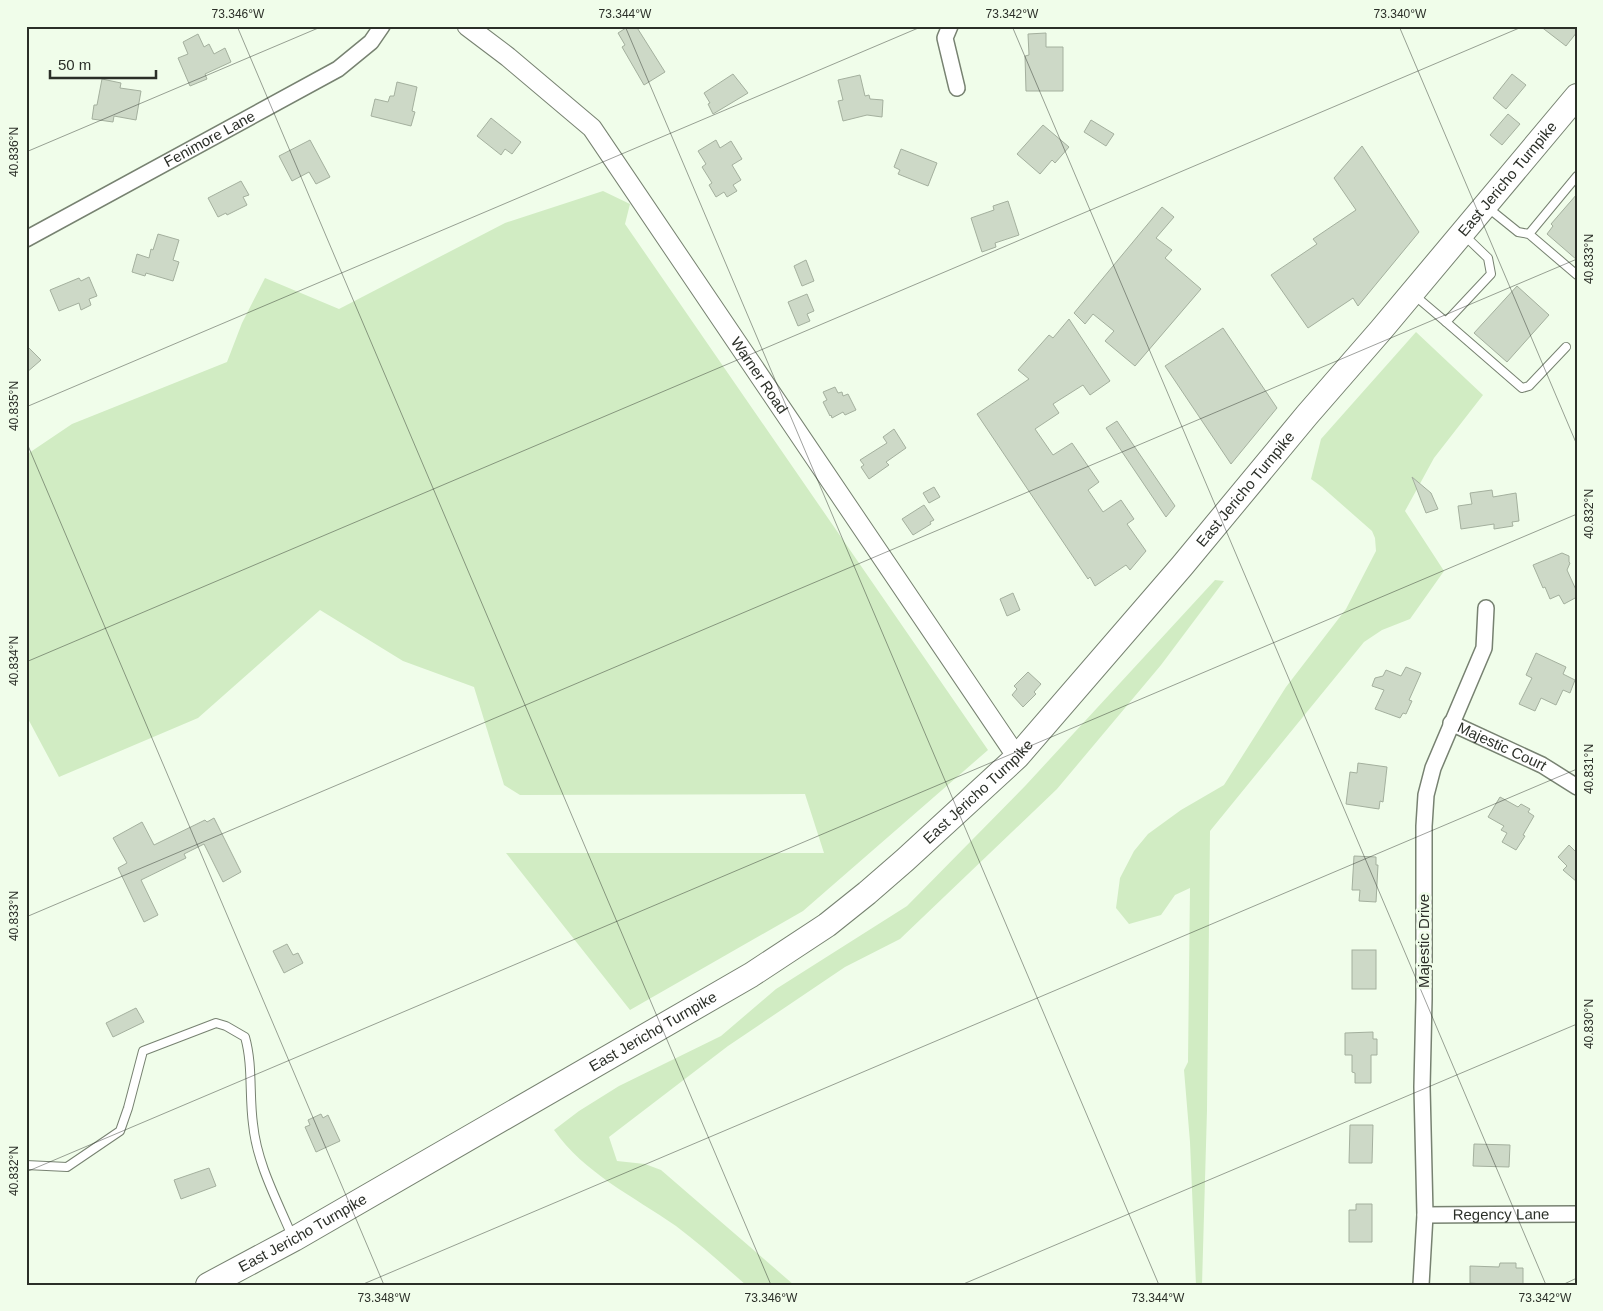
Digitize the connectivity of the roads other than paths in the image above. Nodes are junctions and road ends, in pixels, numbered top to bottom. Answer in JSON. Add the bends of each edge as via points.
{"nodes":[{"id":1,"x":382,"y":26,"type":"edge"},
{"id":2,"x":467,"y":26,"type":"edge"},
{"id":3,"x":950,"y":26,"type":"edge"},
{"id":4,"x":956,"y":88,"type":"dead end"},
{"id":5,"x":1577,"y":96,"type":"edge"},
{"id":6,"x":1577,"y":176,"type":"edge"},
{"id":7,"x":1486,"y":205,"type":"junction"},
{"id":8,"x":1462,"y":233,"type":"junction"},
{"id":9,"x":1529,"y":234,"type":"junction"},
{"id":10,"x":26,"y":238,"type":"edge"},
{"id":11,"x":1577,"y":275,"type":"edge"},
{"id":12,"x":1412,"y":292,"type":"junction"},
{"id":13,"x":1446,"y":322,"type":"junction"},
{"id":14,"x":1566,"y":347,"type":"dead end"},
{"id":15,"x":1486,"y":608,"type":"dead end"},
{"id":16,"x":1451,"y":723,"type":"junction"},
{"id":17,"x":1018,"y":757,"type":"junction"},
{"id":18,"x":1577,"y":787,"type":"edge"},
{"id":19,"x":26,"y":1165,"type":"edge"},
{"id":20,"x":1425,"y":1214,"type":"junction"},
{"id":21,"x":1577,"y":1214,"type":"edge"},
{"id":22,"x":294,"y":1239,"type":"junction"},
{"id":23,"x":208,"y":1285,"type":"edge"},
{"id":24,"x":1420,"y":1285,"type":"edge"}],
"edges":[{"from":1,"to":10,"type":"street","name":"Fenimore Lane","via":[[371,42],[338,69]]},
{"from":2,"to":17,"type":"street","name":"Warner Road","via":[[592,128]]},
{"from":3,"to":4,"type":"street","via":[[945,38]]},
{"from":5,"to":7,"type":"main road","name":"East Jericho Turnpike"},
{"from":6,"to":9,"type":"lane"},
{"from":7,"to":8,"type":"main road","name":"East Jericho Turnpike"},
{"from":7,"to":9,"type":"lane","via":[[1518,232]]},
{"from":8,"to":12,"type":"main road","name":"East Jericho Turnpike"},
{"from":8,"to":13,"type":"lane","via":[[1488,258],[1491,274]]},
{"from":9,"to":11,"type":"lane"},
{"from":12,"to":13,"type":"lane"},
{"from":12,"to":17,"type":"main road","name":"East Jericho Turnpike"},
{"from":13,"to":14,"type":"lane","via":[[1522,388],[1529,386]]},
{"from":15,"to":16,"type":"street","name":"Majestic Drive","via":[[1484,648]]},
{"from":16,"to":18,"type":"street","name":"Majestic Court","via":[[1542,764]]},
{"from":16,"to":20,"type":"street","name":"Majestic Drive","via":[[1433,768],[1426,795],[1424,826],[1422,1087]]},
{"from":17,"to":22,"type":"main road","name":"East Jericho Turnpike","via":[[905,860],[827,925],[726,990]]},
{"from":19,"to":22,"type":"lane","via":[[67,1167],[120,1130],[143,1052],[216,1023],[245,1036],[249,1050],[255,1134],[265,1175]]},
{"from":20,"to":21,"type":"street","name":"Regency Lane"},
{"from":20,"to":24,"type":"street","name":"Majestic Drive"},
{"from":22,"to":23,"type":"main road","name":"East Jericho Turnpike"}]}
